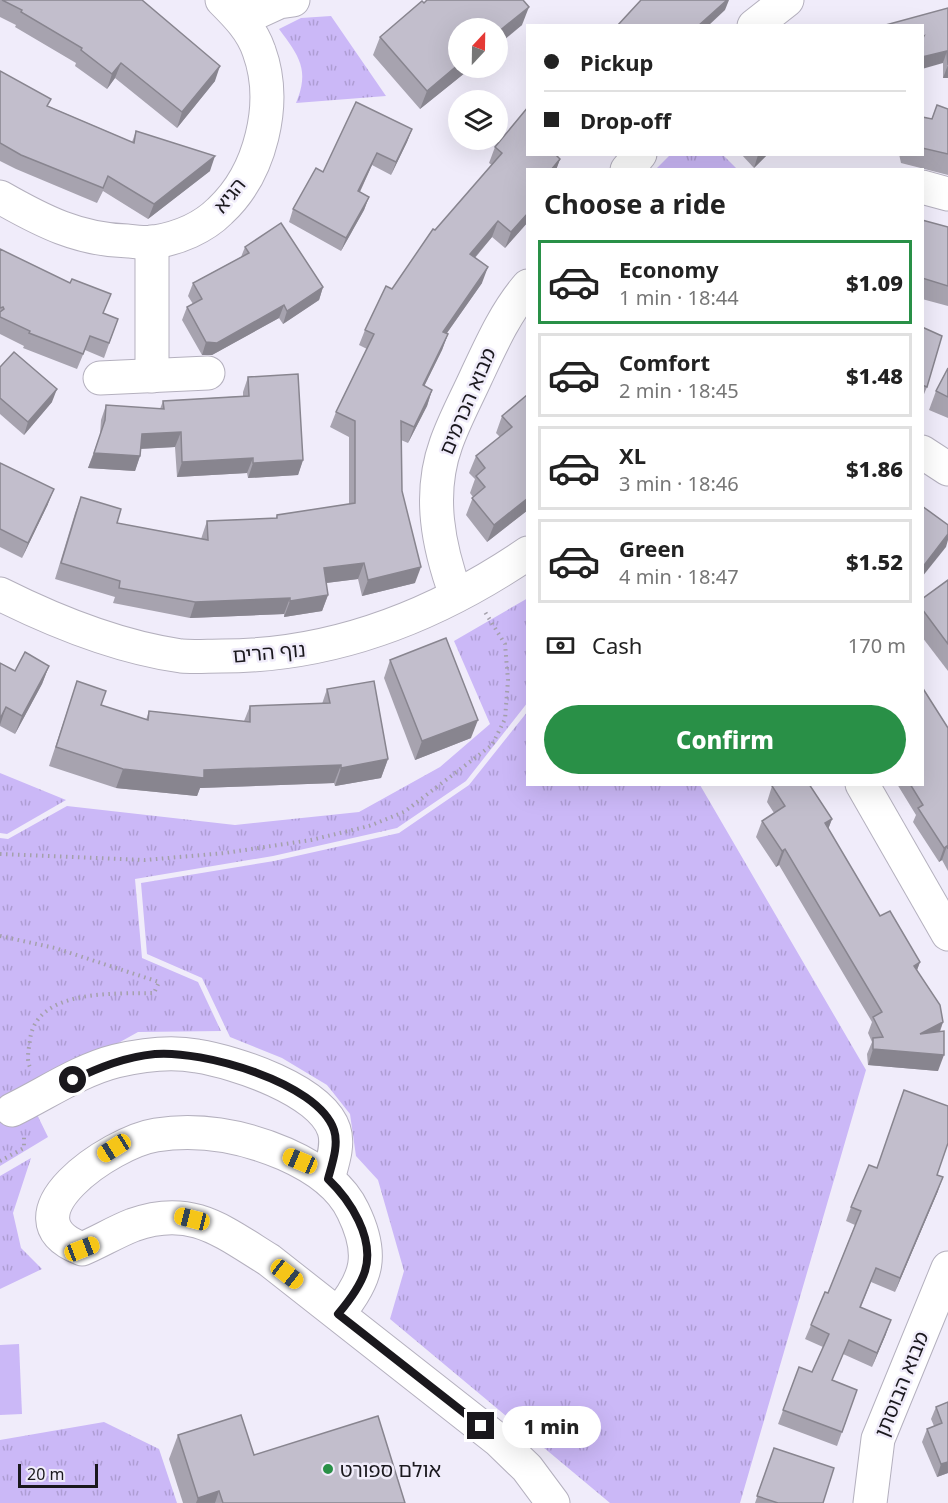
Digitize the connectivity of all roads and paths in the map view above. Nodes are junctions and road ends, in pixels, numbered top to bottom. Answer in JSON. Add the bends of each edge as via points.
{"nodes":[{"id":1,"x":293,"y":0,"type":"edge"},
{"id":2,"x":787,"y":0,"type":"edge"},
{"id":3,"x":232,"y":10,"type":"edge"},
{"id":4,"x":757,"y":24,"type":"edge"},
{"id":5,"x":638,"y":156,"type":"edge"},
{"id":6,"x":629,"y":168,"type":"edge"},
{"id":7,"x":924,"y":188,"type":"edge"},
{"id":8,"x":948,"y":194,"type":"edge"},
{"id":9,"x":0,"y":197,"type":"edge"},
{"id":10,"x":152,"y":242,"type":"junction"},
{"id":11,"x":526,"y":289,"type":"edge"},
{"id":12,"x":208,"y":373,"type":"dead end"},
{"id":13,"x":152,"y":376,"type":"junction"},
{"id":14,"x":100,"y":378,"type":"dead end"},
{"id":15,"x":924,"y":453,"type":"edge"},
{"id":16,"x":948,"y":469,"type":"edge"},
{"id":17,"x":526,"y":554,"type":"edge"},
{"id":18,"x":464,"y":591,"type":"junction"},
{"id":19,"x":0,"y":594,"type":"edge"},
{"id":20,"x":863,"y":786,"type":"edge"},
{"id":21,"x":0,"y":854,"type":"edge"},
{"id":22,"x":948,"y":934,"type":"edge"},
{"id":23,"x":0,"y":936,"type":"edge"},
{"id":24,"x":42,"y":1096,"type":"junction"},
{"id":25,"x":12,"y":1110,"type":"dead end"},
{"id":26,"x":328,"y":1179,"type":"junction"},
{"id":27,"x":948,"y":1268,"type":"edge"},
{"id":28,"x":338,"y":1314,"type":"junction"},
{"id":29,"x":553,"y":1503,"type":"edge"},
{"id":30,"x":870,"y":1503,"type":"edge"}],
"edges":[{"from":1,"to":3,"type":"street"},
{"from":2,"to":4,"type":"street"},
{"from":3,"to":10,"type":"street","name":"הגיא","via":[[259,51],[268,91],[256,158],[221,211],[196,229]]},
{"from":5,"to":6,"type":"street"},
{"from":7,"to":8,"type":"street"},
{"from":9,"to":10,"type":"street","name":"הגיא","via":[[61,230],[100,240]]},
{"from":10,"to":13,"type":"street"},
{"from":11,"to":18,"type":"street","name":"מבוא הכרמים","via":[[495,337],[443,454],[436,486],[442,557]]},
{"from":12,"to":13,"type":"street"},
{"from":13,"to":14,"type":"street"},
{"from":15,"to":16,"type":"street"},
{"from":17,"to":18,"type":"street","name":"נוף הרים"},
{"from":18,"to":19,"type":"street","name":"נוף הרים","via":[[410,619],[344,641],[288,653],[222,656],[182,656],[134,645],[57,620]]},
{"from":18,"to":21,"type":"path","via":[[505,644],[505,719],[492,745],[404,812],[369,826],[311,840],[225,853],[145,860]]},
{"from":20,"to":22,"type":"street"},
{"from":23,"to":24,"type":"path","via":[[55,948],[159,982],[154,993],[85,996],[59,1002],[42,1015],[31,1032],[28,1062]]},
{"from":24,"to":25,"type":"street"},
{"from":24,"to":26,"type":"street","via":[[114,1061],[156,1054],[196,1055],[236,1065],[308,1099],[328,1118],[336,1143]]},
{"from":26,"to":28,"type":"street","via":[[347,1197],[366,1248],[366,1269],[358,1288]]},
{"from":26,"to":28,"type":"street","via":[[268,1147],[228,1136],[196,1131],[154,1135],[114,1148],[84,1167],[60,1189],[51,1207],[50,1220],[57,1235],[82,1249],[152,1219],[178,1216],[206,1223],[269,1260]]},
{"from":27,"to":30,"type":"street","name":"מבוא הבוסתן","via":[[878,1438]]},
{"from":28,"to":29,"type":"street","via":[[498,1440],[527,1468]]}]}
